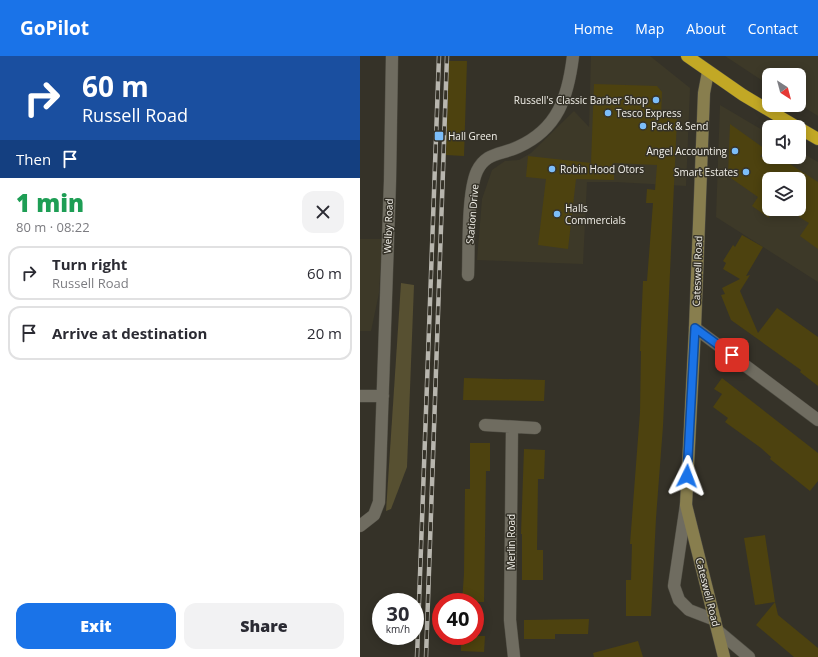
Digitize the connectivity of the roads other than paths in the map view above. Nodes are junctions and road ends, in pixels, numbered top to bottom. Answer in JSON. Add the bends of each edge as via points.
{"nodes":[{"id":1,"x":392,"y":56,"type":"edge"},
{"id":2,"x":573,"y":56,"type":"edge"},
{"id":3,"x":686,"y":56,"type":"edge"},
{"id":4,"x":708,"y":72,"type":"junction"},
{"id":5,"x":785,"y":120,"type":"edge"},
{"id":6,"x":806,"y":132,"type":"edge"},
{"id":7,"x":818,"y":139,"type":"edge"},
{"id":8,"x":468,"y":275,"type":"dead end"},
{"id":9,"x":695,"y":328,"type":"junction"},
{"id":10,"x":360,"y":396,"type":"edge"},
{"id":11,"x":383,"y":396,"type":"junction"},
{"id":12,"x":818,"y":420,"type":"edge"},
{"id":13,"x":485,"y":424,"type":"dead end"},
{"id":14,"x":512,"y":426,"type":"junction"},
{"id":15,"x":535,"y":428,"type":"dead end"},
{"id":16,"x":686,"y":505,"type":"junction"},
{"id":17,"x":360,"y":526,"type":"edge"},
{"id":18,"x":716,"y":626,"type":"junction"},
{"id":19,"x":514,"y":657,"type":"edge"},
{"id":20,"x":724,"y":657,"type":"edge"},
{"id":21,"x":749,"y":657,"type":"edge"}],
"edges":[{"from":1,"to":11,"type":"street","name":"Welby Road"},
{"from":2,"to":8,"type":"street","name":"Station Drive","via":[[570,80],[562,106],[550,124],[540,134],[517,148],[494,154],[477,171],[473,189]]},
{"from":3,"to":4,"type":"highway"},
{"from":4,"to":5,"type":"highway"},
{"from":4,"to":9,"type":"street","name":"Cateswell Road","via":[[704,93]]},
{"from":6,"to":7,"type":"highway"},
{"from":9,"to":12,"type":"street"},
{"from":9,"to":16,"type":"street","name":"Cateswell Road"},
{"from":10,"to":11,"type":"street"},
{"from":11,"to":17,"type":"street","name":"Welby Road","via":[[379,502],[374,515]]},
{"from":13,"to":14,"type":"street"},
{"from":14,"to":15,"type":"street"},
{"from":14,"to":19,"type":"street","name":"Merlin Road","via":[[510,620]]},
{"from":16,"to":18,"type":"street","name":"Cateswell Road"},
{"from":16,"to":18,"type":"street","via":[[674,586],[679,600],[689,610]]},
{"from":18,"to":20,"type":"street","name":"Cateswell Road"},
{"from":18,"to":21,"type":"street"}]}
